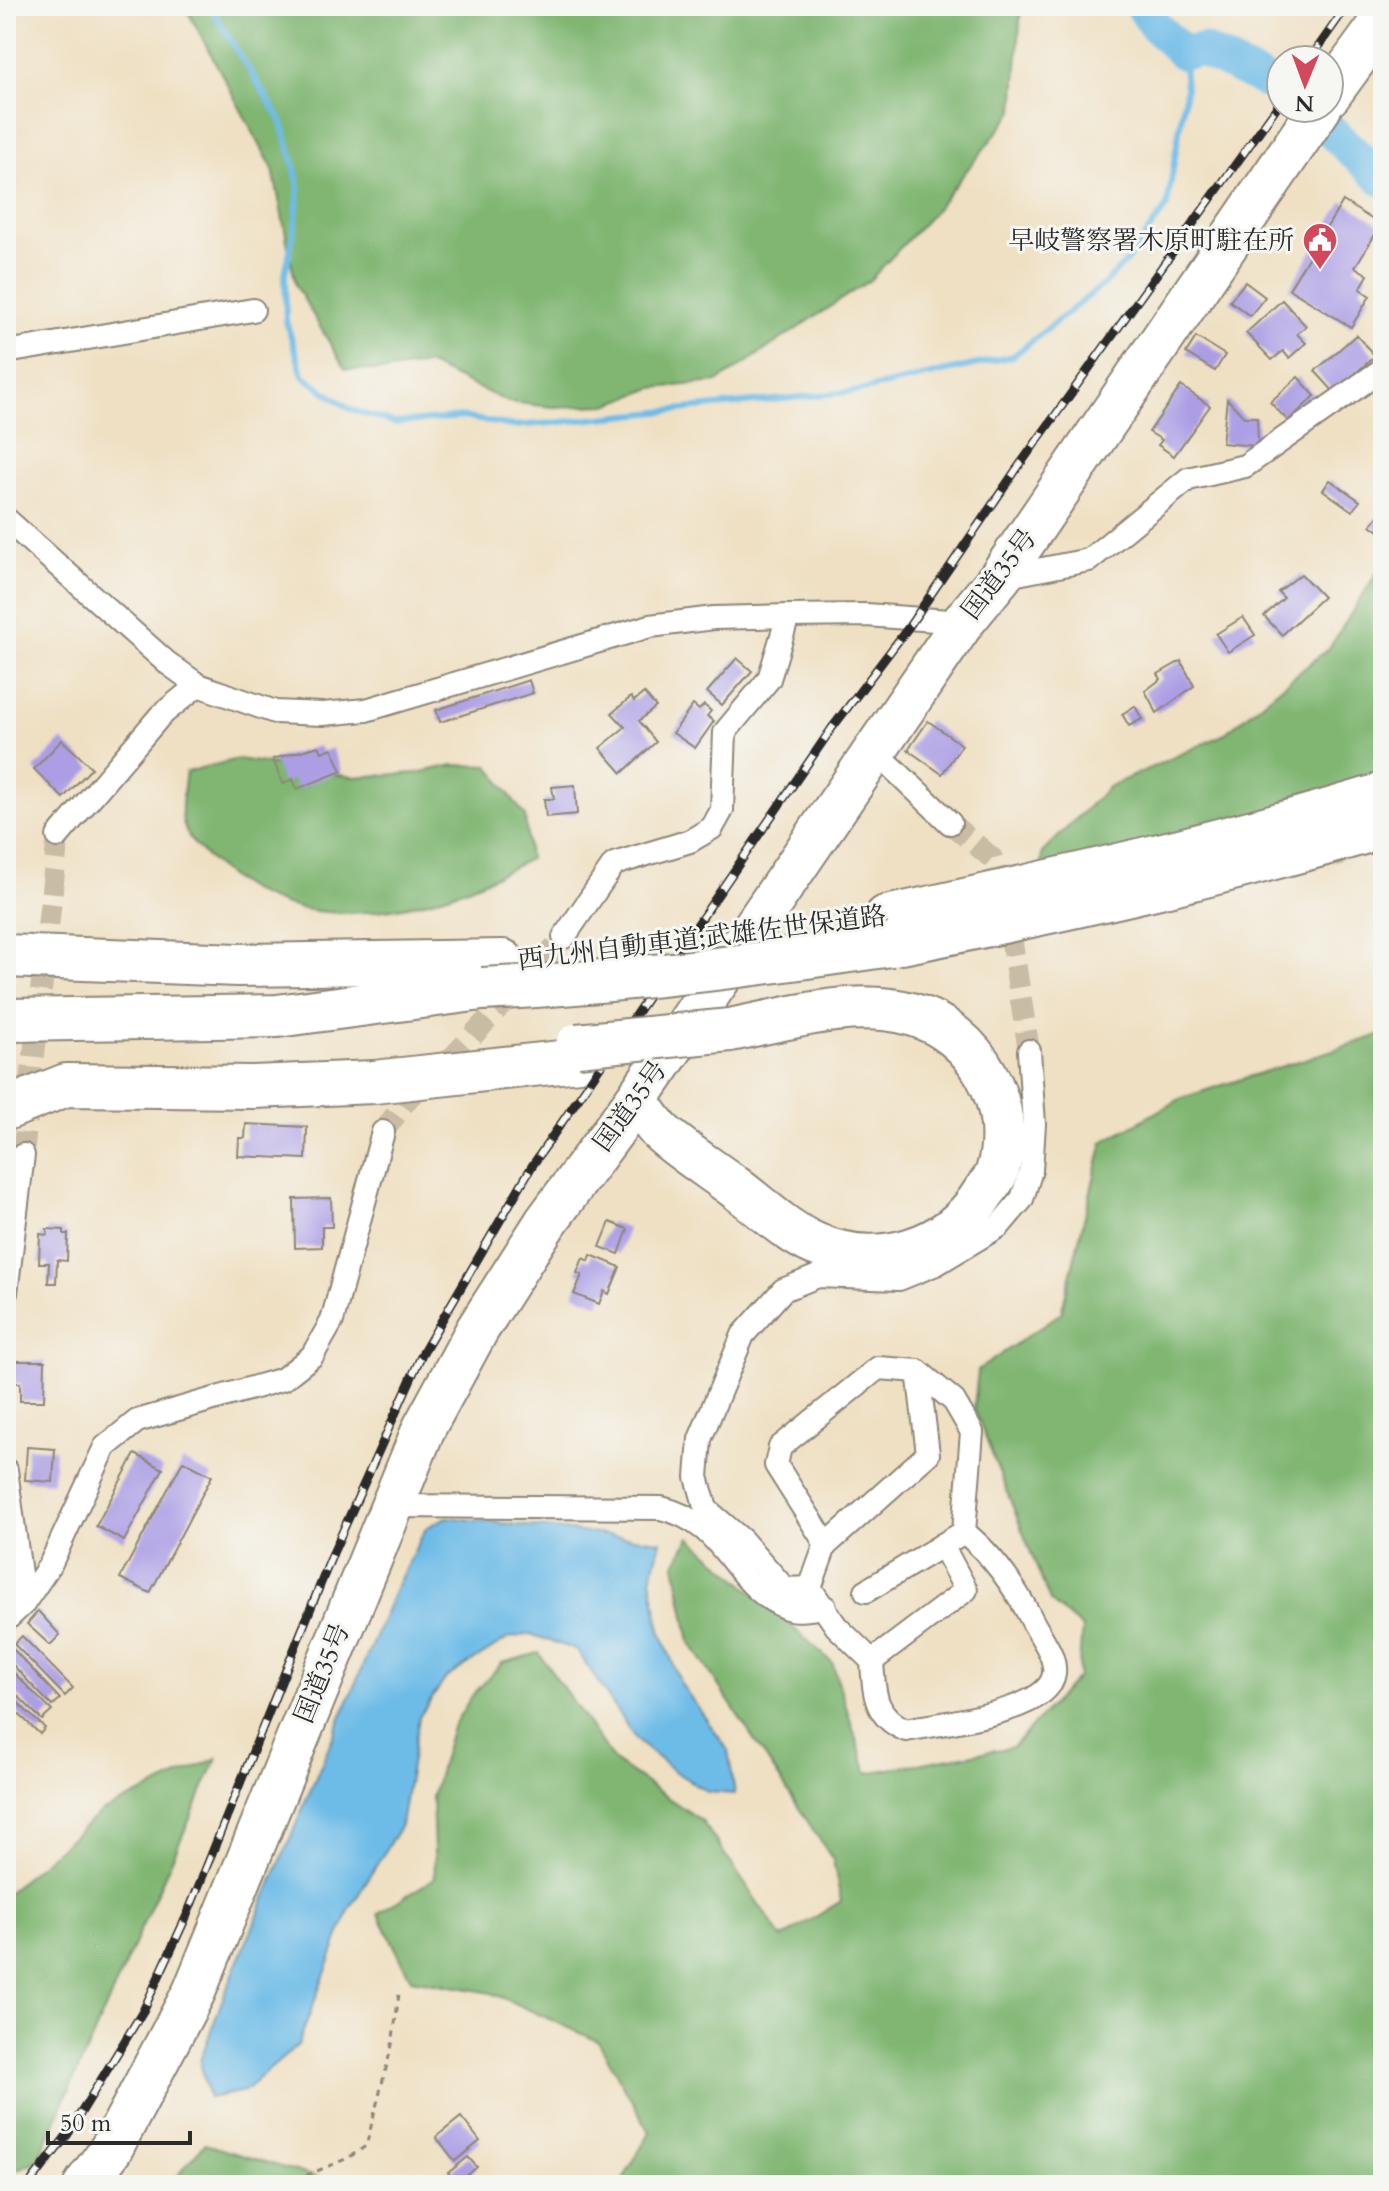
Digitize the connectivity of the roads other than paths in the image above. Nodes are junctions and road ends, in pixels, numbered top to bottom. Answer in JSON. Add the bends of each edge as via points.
{"nodes":[{"id":1,"x":1383,"y":21,"type":"edge"},
{"id":2,"x":1345,"y":73,"type":"edge"},
{"id":3,"x":1309,"y":124,"type":"edge"},
{"id":4,"x":253,"y":310,"type":"dead end"},
{"id":5,"x":6,"y":352,"type":"edge"},
{"id":6,"x":1383,"y":369,"type":"edge"},
{"id":7,"x":6,"y":519,"type":"edge"},
{"id":8,"x":1000,"y":577,"type":"junction"},
{"id":9,"x":788,"y":616,"type":"junction"},
{"id":10,"x":963,"y":622,"type":"junction"},
{"id":11,"x":198,"y":685,"type":"junction"},
{"id":12,"x":874,"y":750,"type":"junction"},
{"id":13,"x":1383,"y":794,"type":"edge"},
{"id":14,"x":950,"y":823,"type":"tunnel mouth"},
{"id":15,"x":1383,"y":827,"type":"edge"},
{"id":16,"x":58,"y":836,"type":"tunnel mouth"},
{"id":17,"x":889,"y":931,"type":"junction"},
{"id":18,"x":564,"y":937,"type":"tunnel mouth"},
{"id":19,"x":10,"y":962,"type":"edge"},
{"id":20,"x":492,"y":975,"type":"junction"},
{"id":21,"x":6,"y":1020,"type":"edge"},
{"id":22,"x":1029,"y":1051,"type":"tunnel mouth"},
{"id":23,"x":578,"y":1052,"type":"junction"},
{"id":24,"x":6,"y":1082,"type":"edge"},
{"id":25,"x":636,"y":1100,"type":"junction"},
{"id":26,"x":6,"y":1109,"type":"edge"},
{"id":27,"x":383,"y":1132,"type":"tunnel mouth"},
{"id":28,"x":6,"y":1166,"type":"edge"},
{"id":29,"x":6,"y":1293,"type":"edge"},
{"id":30,"x":918,"y":1371,"type":"junction"},
{"id":31,"x":6,"y":1470,"type":"edge"},
{"id":32,"x":391,"y":1506,"type":"junction"},
{"id":33,"x":964,"y":1532,"type":"junction"},
{"id":34,"x":826,"y":1544,"type":"junction"},
{"id":35,"x":942,"y":1545,"type":"junction"},
{"id":36,"x":810,"y":1588,"type":"junction"},
{"id":37,"x":866,"y":1591,"type":"dead end"},
{"id":38,"x":24,"y":1603,"type":"junction"},
{"id":39,"x":825,"y":1607,"type":"junction"},
{"id":40,"x":6,"y":1620,"type":"edge"},
{"id":41,"x":872,"y":1661,"type":"junction"},
{"id":42,"x":85,"y":2185,"type":"edge"}],
"edges":[{"from":1,"to":2,"type":"highway"},
{"from":3,"to":8,"type":"highway","name":"国道35号"},
{"from":4,"to":5,"type":"street"},
{"from":6,"to":8,"type":"street","via":[[1245,466],[1188,479],[1089,560]]},
{"from":7,"to":11,"type":"street"},
{"from":8,"to":10,"type":"highway","name":"国道35号"},
{"from":9,"to":10,"type":"street"},
{"from":9,"to":11,"type":"street","via":[[650,626],[366,710],[275,712]]},
{"from":9,"to":18,"type":"street","via":[[769,679],[725,732],[722,810],[712,828],[690,841],[614,864]]},
{"from":10,"to":12,"type":"highway","name":"国道35号"},
{"from":11,"to":16,"type":"street","via":[[160,716]]},
{"from":12,"to":14,"type":"street"},
{"from":12,"to":25,"type":"highway","name":"国道35号"},
{"from":13,"to":17,"type":"highway","name":"西九州自動車道;武雄佐世保道路"},
{"from":15,"to":17,"type":"highway","name":"西九州自動車道;武雄佐世保道路","via":[[1091,904]]},
{"from":17,"to":20,"type":"highway","name":"西九州自動車道;武雄佐世保道路","bridge":true,"via":[[769,963],[573,984]]},
{"from":19,"to":20,"type":"highway","name":"西九州自動車道;武雄佐世保道路","via":[[237,994]]},
{"from":20,"to":21,"type":"highway","via":[[277,1016]]},
{"from":22,"to":36,"type":"street","via":[[1031,1170],[1022,1199],[1007,1217],[974,1244],[899,1279],[818,1276],[783,1290],[743,1335],[700,1439],[697,1477],[706,1509],[785,1589]]},
{"from":23,"to":24,"type":"highway","via":[[98,1061],[42,1065]]},
{"from":23,"to":25,"type":"highway","bridge":true,"via":[[729,1037],[811,1015],[876,1008],[910,1013],[944,1027],[973,1052],[995,1089],[1001,1133],[997,1172],[973,1211],[937,1242],[906,1253],[862,1255],[815,1244],[663,1134]]},
{"from":23,"to":26,"type":"highway","via":[[374,1082],[66,1085]]},
{"from":25,"to":32,"type":"highway","name":"国道35号","via":[[546,1222],[477,1330],[424,1428]]},
{"from":27,"to":38,"type":"street","via":[[332,1321],[312,1356],[283,1379],[137,1421],[105,1447],[50,1565]]},
{"from":28,"to":29,"type":"street","via":[[23,1155]]},
{"from":30,"to":33,"type":"street","via":[[954,1401],[972,1432]]},
{"from":30,"to":34,"type":"street","via":[[928,1454]]},
{"from":30,"to":34,"type":"street","via":[[878,1368],[780,1447],[776,1465]]},
{"from":31,"to":38,"type":"street"},
{"from":32,"to":39,"type":"street","via":[[661,1508],[684,1513],[702,1525],[753,1586],[789,1609]]},
{"from":32,"to":42,"type":"highway","name":"国道35号","via":[[194,1992],[111,2149]]},
{"from":33,"to":35,"type":"street"},
{"from":33,"to":41,"type":"street","via":[[983,1547],[1023,1601],[1051,1653],[1054,1673],[1049,1689],[1028,1705],[906,1730],[880,1712]]},
{"from":34,"to":36,"type":"street"},
{"from":35,"to":37,"type":"street"},
{"from":35,"to":41,"type":"street","via":[[966,1590]]},
{"from":36,"to":39,"type":"street"},
{"from":38,"to":40,"type":"street"},
{"from":39,"to":41,"type":"street","via":[[836,1626]]}]}
